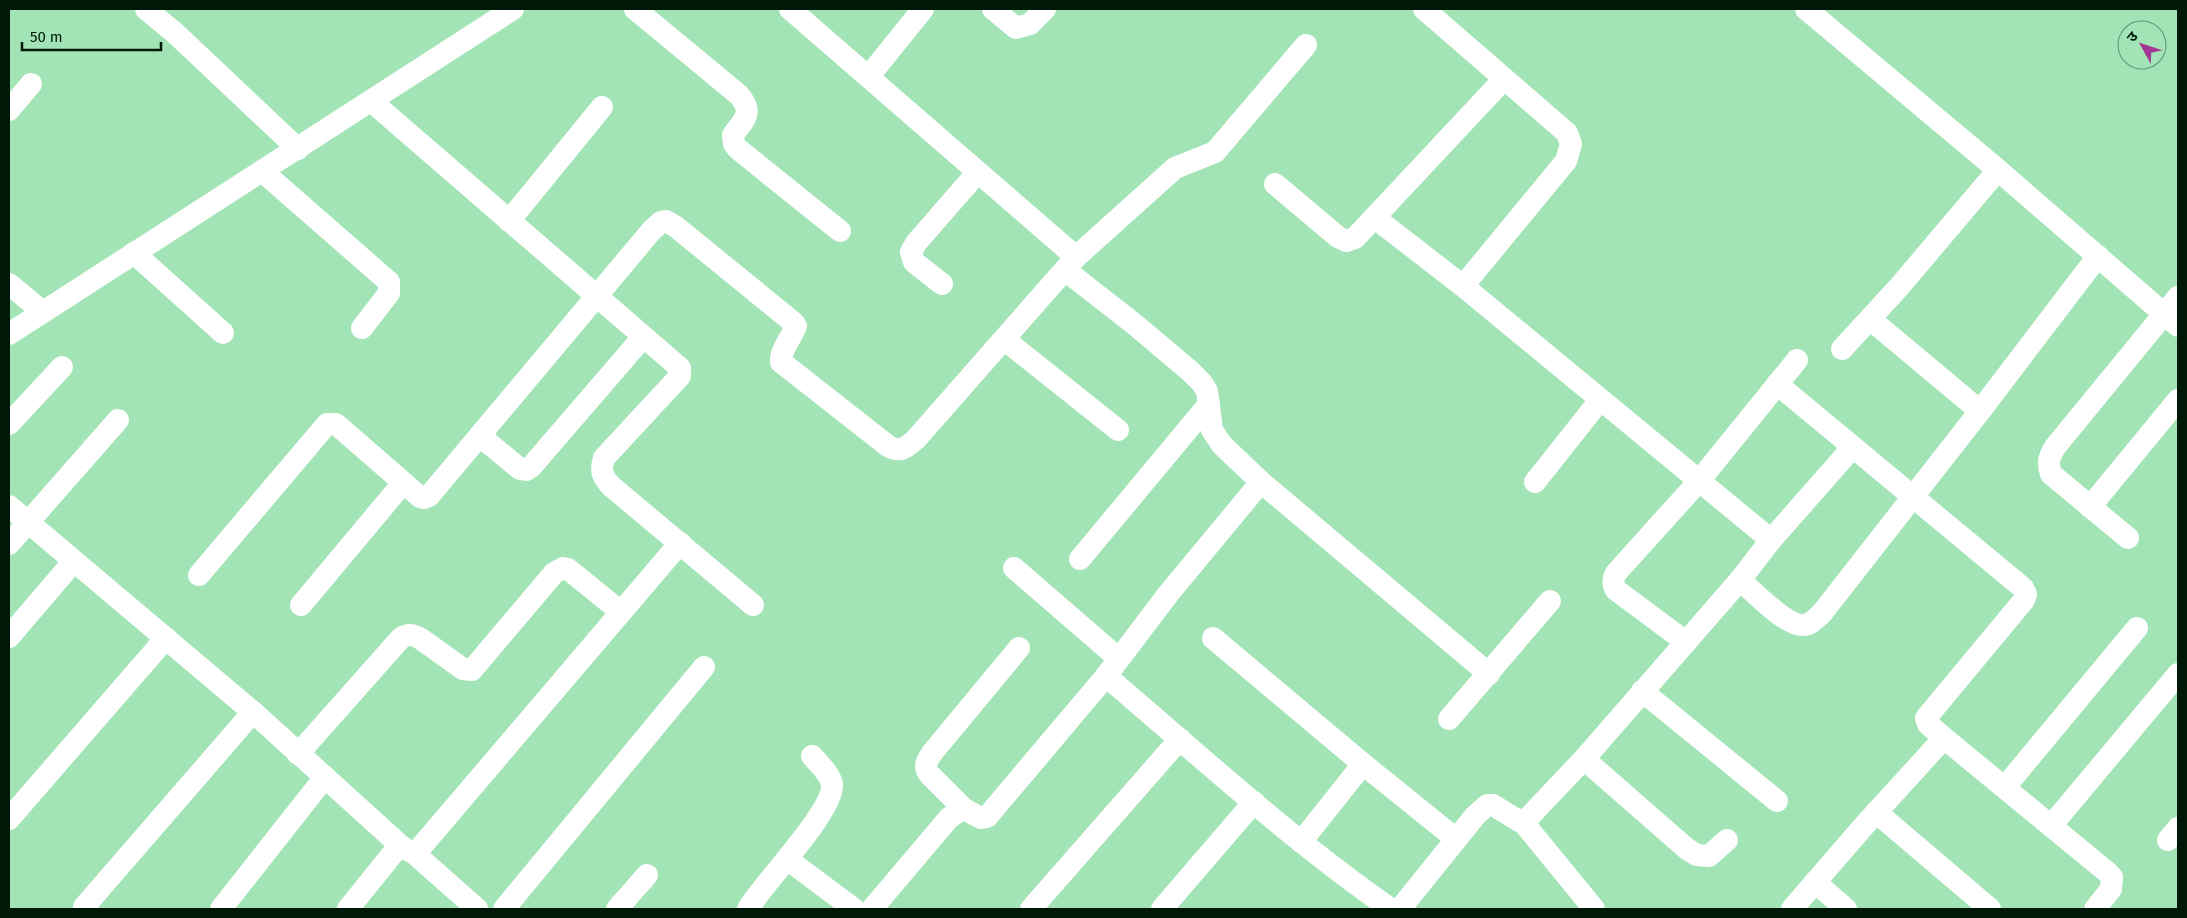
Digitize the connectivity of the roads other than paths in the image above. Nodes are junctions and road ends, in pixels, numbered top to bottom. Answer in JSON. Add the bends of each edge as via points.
{"nodes":[{"id":1,"x":146,"y":9,"type":"edge"},
{"id":2,"x":513,"y":9,"type":"edge"},
{"id":3,"x":635,"y":9,"type":"edge"},
{"id":4,"x":790,"y":9,"type":"edge"},
{"id":5,"x":923,"y":9,"type":"edge"},
{"id":6,"x":993,"y":9,"type":"edge"},
{"id":7,"x":1045,"y":9,"type":"edge"},
{"id":8,"x":1424,"y":9,"type":"edge"},
{"id":9,"x":1806,"y":9,"type":"edge"},
{"id":10,"x":1306,"y":45,"type":"dead end"},
{"id":11,"x":869,"y":76,"type":"junction"},
{"id":12,"x":1504,"y":79,"type":"junction"},
{"id":13,"x":31,"y":84,"type":"dead end"},
{"id":14,"x":371,"y":101,"type":"junction"},
{"id":15,"x":602,"y":107,"type":"dead end"},
{"id":16,"x":9,"y":110,"type":"edge"},
{"id":17,"x":298,"y":148,"type":"junction"},
{"id":18,"x":1998,"y":170,"type":"junction"},
{"id":19,"x":262,"y":172,"type":"junction"},
{"id":20,"x":977,"y":172,"type":"junction"},
{"id":21,"x":1275,"y":184,"type":"dead end"},
{"id":22,"x":1375,"y":218,"type":"junction"},
{"id":23,"x":509,"y":221,"type":"junction"},
{"id":24,"x":840,"y":231,"type":"dead end"},
{"id":25,"x":134,"y":253,"type":"junction"},
{"id":26,"x":2098,"y":256,"type":"junction"},
{"id":27,"x":1070,"y":263,"type":"junction"},
{"id":28,"x":9,"y":284,"type":"edge"},
{"id":29,"x":942,"y":284,"type":"dead end"},
{"id":30,"x":1463,"y":286,"type":"junction"},
{"id":31,"x":597,"y":297,"type":"junction"},
{"id":32,"x":43,"y":312,"type":"junction"},
{"id":33,"x":2174,"y":312,"type":"edge"},
{"id":34,"x":1870,"y":319,"type":"junction"},
{"id":35,"x":362,"y":328,"type":"dead end"},
{"id":36,"x":223,"y":333,"type":"dead end"},
{"id":37,"x":9,"y":334,"type":"edge"},
{"id":38,"x":643,"y":337,"type":"junction"},
{"id":39,"x":1005,"y":340,"type":"junction"},
{"id":40,"x":1842,"y":349,"type":"dead end"},
{"id":41,"x":1797,"y":360,"type":"dead end"},
{"id":42,"x":62,"y":366,"type":"dead end"},
{"id":43,"x":1777,"y":384,"type":"junction"},
{"id":44,"x":1600,"y":400,"type":"junction"},
{"id":45,"x":2178,"y":400,"type":"edge"},
{"id":46,"x":1209,"y":404,"type":"junction"},
{"id":47,"x":1980,"y":411,"type":"junction"},
{"id":48,"x":118,"y":420,"type":"dead end"},
{"id":49,"x":9,"y":424,"type":"edge"},
{"id":50,"x":1118,"y":430,"type":"dead end"},
{"id":51,"x":480,"y":436,"type":"junction"},
{"id":52,"x":1852,"y":448,"type":"junction"},
{"id":53,"x":1699,"y":481,"type":"junction"},
{"id":54,"x":1262,"y":482,"type":"junction"},
{"id":55,"x":1535,"y":482,"type":"dead end"},
{"id":56,"x":403,"y":483,"type":"junction"},
{"id":57,"x":1913,"y":498,"type":"junction"},
{"id":58,"x":9,"y":506,"type":"edge"},
{"id":59,"x":2090,"y":507,"type":"junction"},
{"id":60,"x":28,"y":522,"type":"junction"},
{"id":61,"x":2128,"y":538,"type":"dead end"},
{"id":62,"x":1771,"y":540,"type":"junction"},
{"id":63,"x":9,"y":544,"type":"edge"},
{"id":64,"x":680,"y":544,"type":"junction"},
{"id":65,"x":1080,"y":559,"type":"dead end"},
{"id":66,"x":73,"y":562,"type":"junction"},
{"id":67,"x":1014,"y":568,"type":"dead end"},
{"id":68,"x":199,"y":575,"type":"dead end"},
{"id":69,"x":1740,"y":580,"type":"junction"},
{"id":70,"x":1550,"y":600,"type":"dead end"},
{"id":71,"x":301,"y":605,"type":"dead end"},
{"id":72,"x":753,"y":605,"type":"dead end"},
{"id":73,"x":620,"y":612,"type":"junction"},
{"id":74,"x":2137,"y":628,"type":"dead end"},
{"id":75,"x":9,"y":636,"type":"edge"},
{"id":76,"x":166,"y":638,"type":"junction"},
{"id":77,"x":1213,"y":638,"type":"dead end"},
{"id":78,"x":1686,"y":642,"type":"junction"},
{"id":79,"x":1019,"y":648,"type":"dead end"},
{"id":80,"x":704,"y":667,"type":"dead end"},
{"id":81,"x":1112,"y":667,"type":"junction"},
{"id":82,"x":1489,"y":674,"type":"junction"},
{"id":83,"x":2178,"y":674,"type":"edge"},
{"id":84,"x":1642,"y":690,"type":"junction"},
{"id":85,"x":252,"y":712,"type":"junction"},
{"id":86,"x":1449,"y":720,"type":"dead end"},
{"id":87,"x":1944,"y":738,"type":"junction"},
{"id":88,"x":1180,"y":739,"type":"junction"},
{"id":89,"x":298,"y":754,"type":"junction"},
{"id":90,"x":812,"y":756,"type":"dead end"},
{"id":91,"x":1584,"y":759,"type":"junction"},
{"id":92,"x":1363,"y":764,"type":"junction"},
{"id":93,"x":325,"y":777,"type":"junction"},
{"id":94,"x":2005,"y":787,"type":"junction"},
{"id":95,"x":1777,"y":801,"type":"dead end"},
{"id":96,"x":1254,"y":802,"type":"junction"},
{"id":97,"x":964,"y":809,"type":"junction"},
{"id":98,"x":1876,"y":812,"type":"junction"},
{"id":99,"x":9,"y":819,"type":"edge"},
{"id":100,"x":1522,"y":821,"type":"junction"},
{"id":101,"x":2051,"y":826,"type":"junction"},
{"id":102,"x":1456,"y":839,"type":"junction"},
{"id":103,"x":1727,"y":840,"type":"dead end"},
{"id":104,"x":1301,"y":842,"type":"junction"},
{"id":105,"x":408,"y":850,"type":"junction"},
{"id":106,"x":787,"y":859,"type":"junction"},
{"id":107,"x":646,"y":875,"type":"dead end"},
{"id":108,"x":1815,"y":882,"type":"junction"},
{"id":109,"x":84,"y":907,"type":"dead end"},
{"id":110,"x":221,"y":909,"type":"edge"},
{"id":111,"x":348,"y":909,"type":"edge"},
{"id":112,"x":477,"y":909,"type":"edge"},
{"id":113,"x":504,"y":909,"type":"edge"},
{"id":114,"x":617,"y":909,"type":"edge"},
{"id":115,"x":748,"y":909,"type":"edge"},
{"id":116,"x":854,"y":909,"type":"edge"},
{"id":117,"x":872,"y":909,"type":"edge"},
{"id":118,"x":1031,"y":909,"type":"edge"},
{"id":119,"x":1162,"y":909,"type":"edge"},
{"id":120,"x":1391,"y":909,"type":"edge"},
{"id":121,"x":1400,"y":909,"type":"edge"},
{"id":122,"x":1594,"y":909,"type":"edge"},
{"id":123,"x":1792,"y":909,"type":"edge"},
{"id":124,"x":1846,"y":909,"type":"edge"},
{"id":125,"x":1990,"y":909,"type":"edge"},
{"id":126,"x":2094,"y":909,"type":"edge"}],
"edges":[{"from":1,"to":17,"type":"street","via":[[176,33]]},
{"from":2,"to":14,"type":"street"},
{"from":3,"to":24,"type":"street","via":[[746,104],[746,117],[733,135],[734,144]]},
{"from":4,"to":11,"type":"street"},
{"from":5,"to":11,"type":"street"},
{"from":6,"to":7,"type":"street","via":[[1016,28],[1030,24]]},
{"from":8,"to":12,"type":"street"},
{"from":9,"to":18,"type":"street"},
{"from":10,"to":27,"type":"street","via":[[1215,152],[1175,168]]},
{"from":11,"to":20,"type":"street"},
{"from":12,"to":22,"type":"street"},
{"from":12,"to":30,"type":"street","via":[[1567,133],[1571,144],[1566,161]]},
{"from":13,"to":16,"type":"street"},
{"from":14,"to":17,"type":"street"},
{"from":14,"to":23,"type":"street"},
{"from":15,"to":23,"type":"street"},
{"from":17,"to":19,"type":"street"},
{"from":18,"to":26,"type":"street"},
{"from":18,"to":34,"type":"street"},
{"from":19,"to":25,"type":"street"},
{"from":19,"to":35,"type":"street","via":[[389,282],[389,293]]},
{"from":20,"to":27,"type":"street"},
{"from":20,"to":29,"type":"street","via":[[911,252],[914,262]]},
{"from":21,"to":22,"type":"street","via":[[1346,241],[1355,238]]},
{"from":22,"to":30,"type":"street"},
{"from":23,"to":31,"type":"street"},
{"from":25,"to":32,"type":"street"},
{"from":25,"to":36,"type":"street"},
{"from":26,"to":33,"type":"street"},
{"from":26,"to":47,"type":"street"},
{"from":27,"to":39,"type":"street"},
{"from":27,"to":46,"type":"street","via":[[1190,371],[1207,391]]},
{"from":28,"to":32,"type":"street"},
{"from":30,"to":44,"type":"street"},
{"from":31,"to":38,"type":"street"},
{"from":31,"to":39,"type":"street","via":[[652,230],[666,221],[794,323],[796,326],[781,355],[781,362],[896,450],[907,447],[916,439]]},
{"from":31,"to":51,"type":"street"},
{"from":32,"to":37,"type":"street"},
{"from":33,"to":59,"type":"street","via":[[2048,459],[2051,474]]},
{"from":34,"to":40,"type":"street"},
{"from":34,"to":47,"type":"street"},
{"from":38,"to":51,"type":"street","via":[[532,468],[520,469]]},
{"from":38,"to":64,"type":"street","via":[[678,365],[680,376],[604,458],[602,475]]},
{"from":39,"to":50,"type":"street"},
{"from":41,"to":43,"type":"street"},
{"from":42,"to":49,"type":"street"},
{"from":43,"to":52,"type":"street"},
{"from":43,"to":53,"type":"street"},
{"from":44,"to":53,"type":"street"},
{"from":44,"to":55,"type":"street"},
{"from":45,"to":59,"type":"street"},
{"from":46,"to":54,"type":"street","via":[[1212,430],[1222,445]]},
{"from":46,"to":65,"type":"street"},
{"from":47,"to":57,"type":"street"},
{"from":48,"to":60,"type":"street"},
{"from":51,"to":56,"type":"street","via":[[426,498]]},
{"from":52,"to":57,"type":"street"},
{"from":52,"to":62,"type":"street"},
{"from":53,"to":62,"type":"street"},
{"from":53,"to":78,"type":"street","via":[[1613,579],[1616,590]]},
{"from":54,"to":81,"type":"street","via":[[1168,593]]},
{"from":54,"to":82,"type":"street"},
{"from":56,"to":68,"type":"street","via":[[336,424],[328,424]]},
{"from":56,"to":71,"type":"street"},
{"from":57,"to":69,"type":"street","via":[[1810,624],[1801,626],[1786,619]]},
{"from":57,"to":87,"type":"street","via":[[2023,588],[2026,594],[1926,718],[1928,724]]},
{"from":58,"to":60,"type":"street"},
{"from":59,"to":61,"type":"street"},
{"from":60,"to":63,"type":"street"},
{"from":60,"to":66,"type":"street"},
{"from":62,"to":69,"type":"street"},
{"from":64,"to":72,"type":"street"},
{"from":64,"to":73,"type":"street"},
{"from":66,"to":75,"type":"street"},
{"from":66,"to":76,"type":"street"},
{"from":67,"to":81,"type":"street"},
{"from":69,"to":78,"type":"street"},
{"from":70,"to":82,"type":"street"},
{"from":73,"to":89,"type":"street","via":[[564,568],[554,573],[472,670],[463,669],[414,635],[406,635]]},
{"from":73,"to":105,"type":"street"},
{"from":74,"to":94,"type":"street"},
{"from":76,"to":85,"type":"street"},
{"from":76,"to":99,"type":"street"},
{"from":77,"to":92,"type":"street"},
{"from":78,"to":84,"type":"street"},
{"from":79,"to":97,"type":"street","via":[[925,764],[929,774]]},
{"from":80,"to":113,"type":"street"},
{"from":81,"to":88,"type":"street"},
{"from":81,"to":97,"type":"street","via":[[987,817],[981,818]]},
{"from":82,"to":86,"type":"street"},
{"from":83,"to":101,"type":"street"},
{"from":84,"to":91,"type":"street"},
{"from":84,"to":95,"type":"street"},
{"from":85,"to":89,"type":"street"},
{"from":85,"to":109,"type":"street"},
{"from":87,"to":94,"type":"street"},
{"from":87,"to":98,"type":"street"},
{"from":88,"to":96,"type":"street"},
{"from":88,"to":118,"type":"street"},
{"from":89,"to":93,"type":"street"},
{"from":90,"to":106,"type":"street","via":[[829,776],[832,790],[828,804]]},
{"from":91,"to":100,"type":"street"},
{"from":91,"to":103,"type":"street","via":[[1696,855],[1709,856]]},
{"from":92,"to":102,"type":"street"},
{"from":92,"to":104,"type":"street"},
{"from":93,"to":105,"type":"street"},
{"from":93,"to":110,"type":"street"},
{"from":94,"to":101,"type":"street"},
{"from":96,"to":104,"type":"street"},
{"from":96,"to":119,"type":"street"},
{"from":97,"to":117,"type":"street","via":[[949,818]]},
{"from":98,"to":108,"type":"street"},
{"from":98,"to":125,"type":"street"},
{"from":100,"to":102,"type":"street","via":[[1487,805]]},
{"from":100,"to":122,"type":"street"},
{"from":101,"to":126,"type":"street","via":[[2112,877],[2111,889]]},
{"from":102,"to":121,"type":"street"},
{"from":104,"to":120,"type":"street"},
{"from":105,"to":111,"type":"street","via":[[394,852]]},
{"from":105,"to":112,"type":"street"},
{"from":106,"to":115,"type":"street","via":[[763,885]]},
{"from":106,"to":116,"type":"street"},
{"from":107,"to":114,"type":"street"},
{"from":108,"to":123,"type":"street"},
{"from":108,"to":124,"type":"street"}]}
